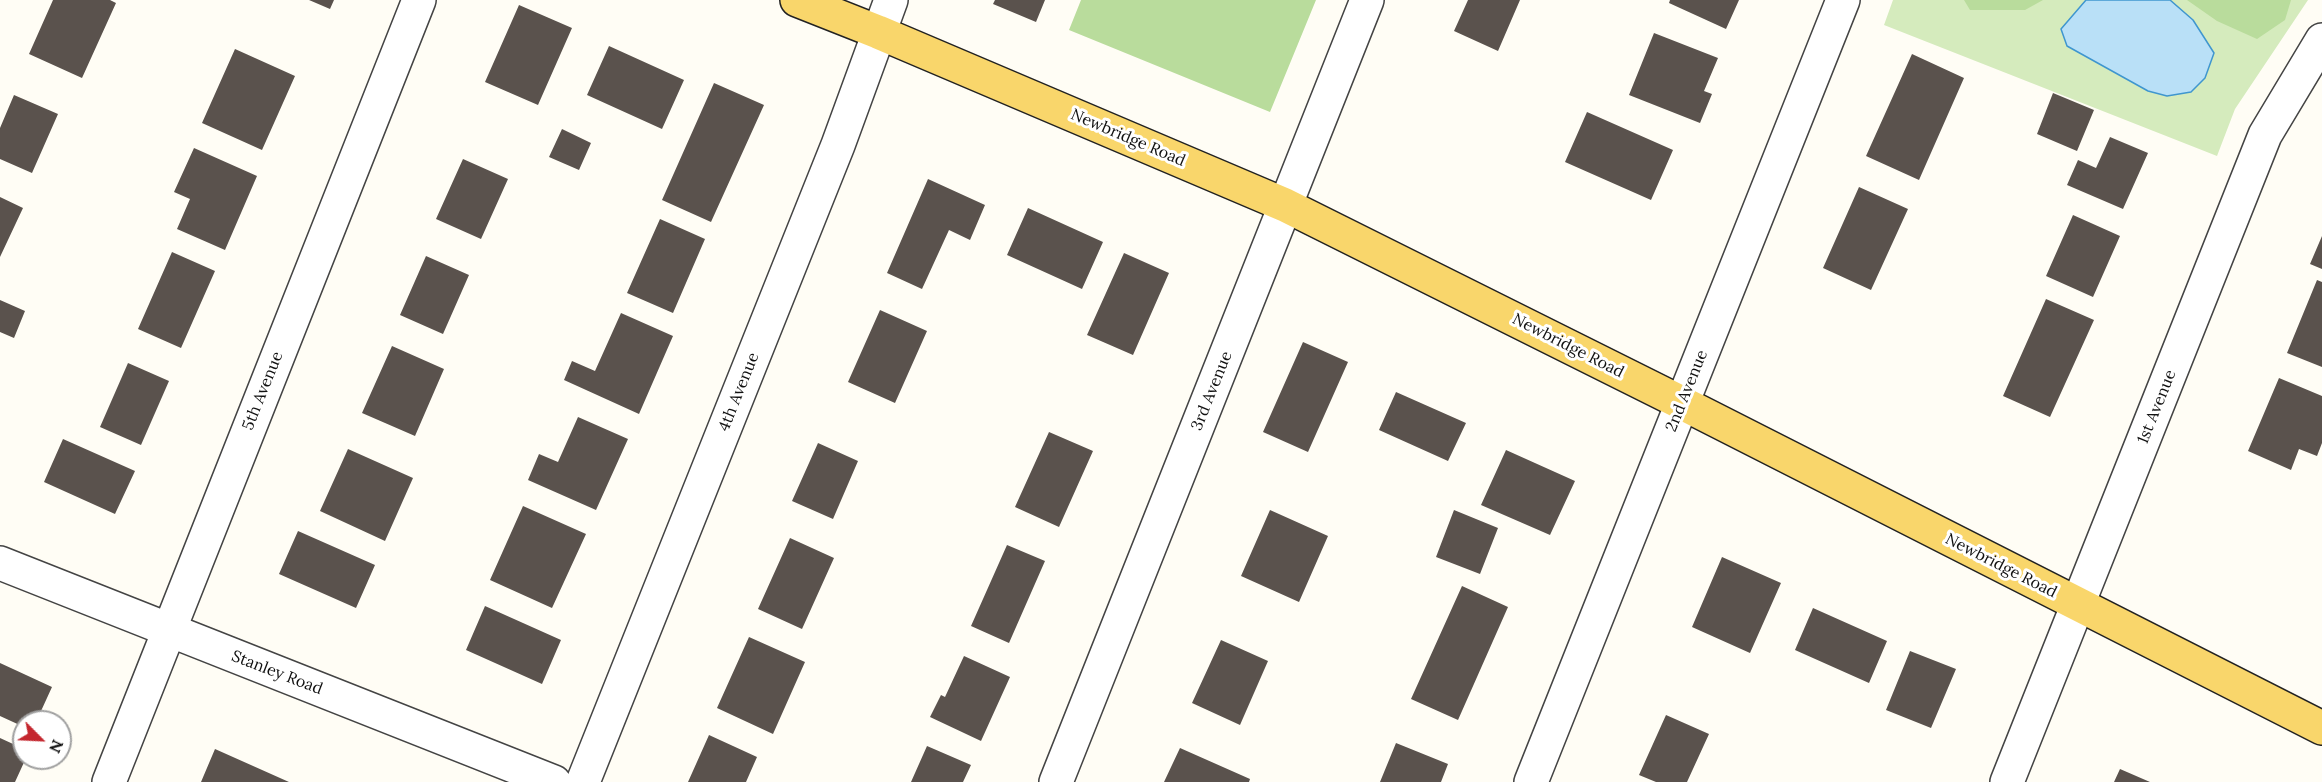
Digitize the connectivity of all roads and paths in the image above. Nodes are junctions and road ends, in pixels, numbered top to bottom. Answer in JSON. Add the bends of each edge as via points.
{"nodes":[{"id":1,"x":419,"y":0,"type":"edge"},
{"id":2,"x":797,"y":0,"type":"edge"},
{"id":3,"x":891,"y":0,"type":"edge"},
{"id":4,"x":1367,"y":0,"type":"edge"},
{"id":5,"x":1844,"y":0,"type":"edge"},
{"id":6,"x":878,"y":32,"type":"junction"},
{"id":7,"x":2322,"y":40,"type":"edge"},
{"id":8,"x":1285,"y":205,"type":"junction"},
{"id":9,"x":1682,"y":403,"type":"junction"},
{"id":10,"x":0,"y":563,"type":"edge"},
{"id":11,"x":2078,"y":606,"type":"junction"},
{"id":12,"x":168,"y":631,"type":"junction"},
{"id":13,"x":2322,"y":728,"type":"edge"},
{"id":14,"x":109,"y":782,"type":"edge"},
{"id":15,"x":554,"y":782,"type":"edge"},
{"id":16,"x":583,"y":782,"type":"edge"},
{"id":17,"x":1056,"y":782,"type":"edge"},
{"id":18,"x":1531,"y":782,"type":"edge"},
{"id":19,"x":2007,"y":782,"type":"edge"}],
"edges":[{"from":1,"to":12,"type":"street","name":"5th Avenue"},
{"from":2,"to":6,"type":"main road","name":"Newbridge Road"},
{"from":3,"to":6,"type":"street","name":"4th Avenue"},
{"from":4,"to":8,"type":"street","name":"3rd Avenue"},
{"from":5,"to":9,"type":"street","name":"2nd Avenue"},
{"from":6,"to":8,"type":"main road","name":"Newbridge Road"},
{"from":6,"to":16,"type":"street","name":"4th Avenue","via":[[838,145]]},
{"from":7,"to":11,"type":"street","name":"1st Avenue","via":[[2265,135]]},
{"from":8,"to":9,"type":"main road","name":"Newbridge Road"},
{"from":8,"to":17,"type":"street","name":"3rd Avenue"},
{"from":9,"to":11,"type":"main road","name":"Newbridge Road"},
{"from":9,"to":18,"type":"street","name":"2nd Avenue"},
{"from":10,"to":12,"type":"street","name":"Stanley Road"},
{"from":11,"to":13,"type":"main road","name":"Newbridge Road"},
{"from":11,"to":19,"type":"street","name":"1st Avenue"},
{"from":12,"to":14,"type":"street","name":"5th Avenue"},
{"from":12,"to":15,"type":"street","name":"Stanley Road"}]}
